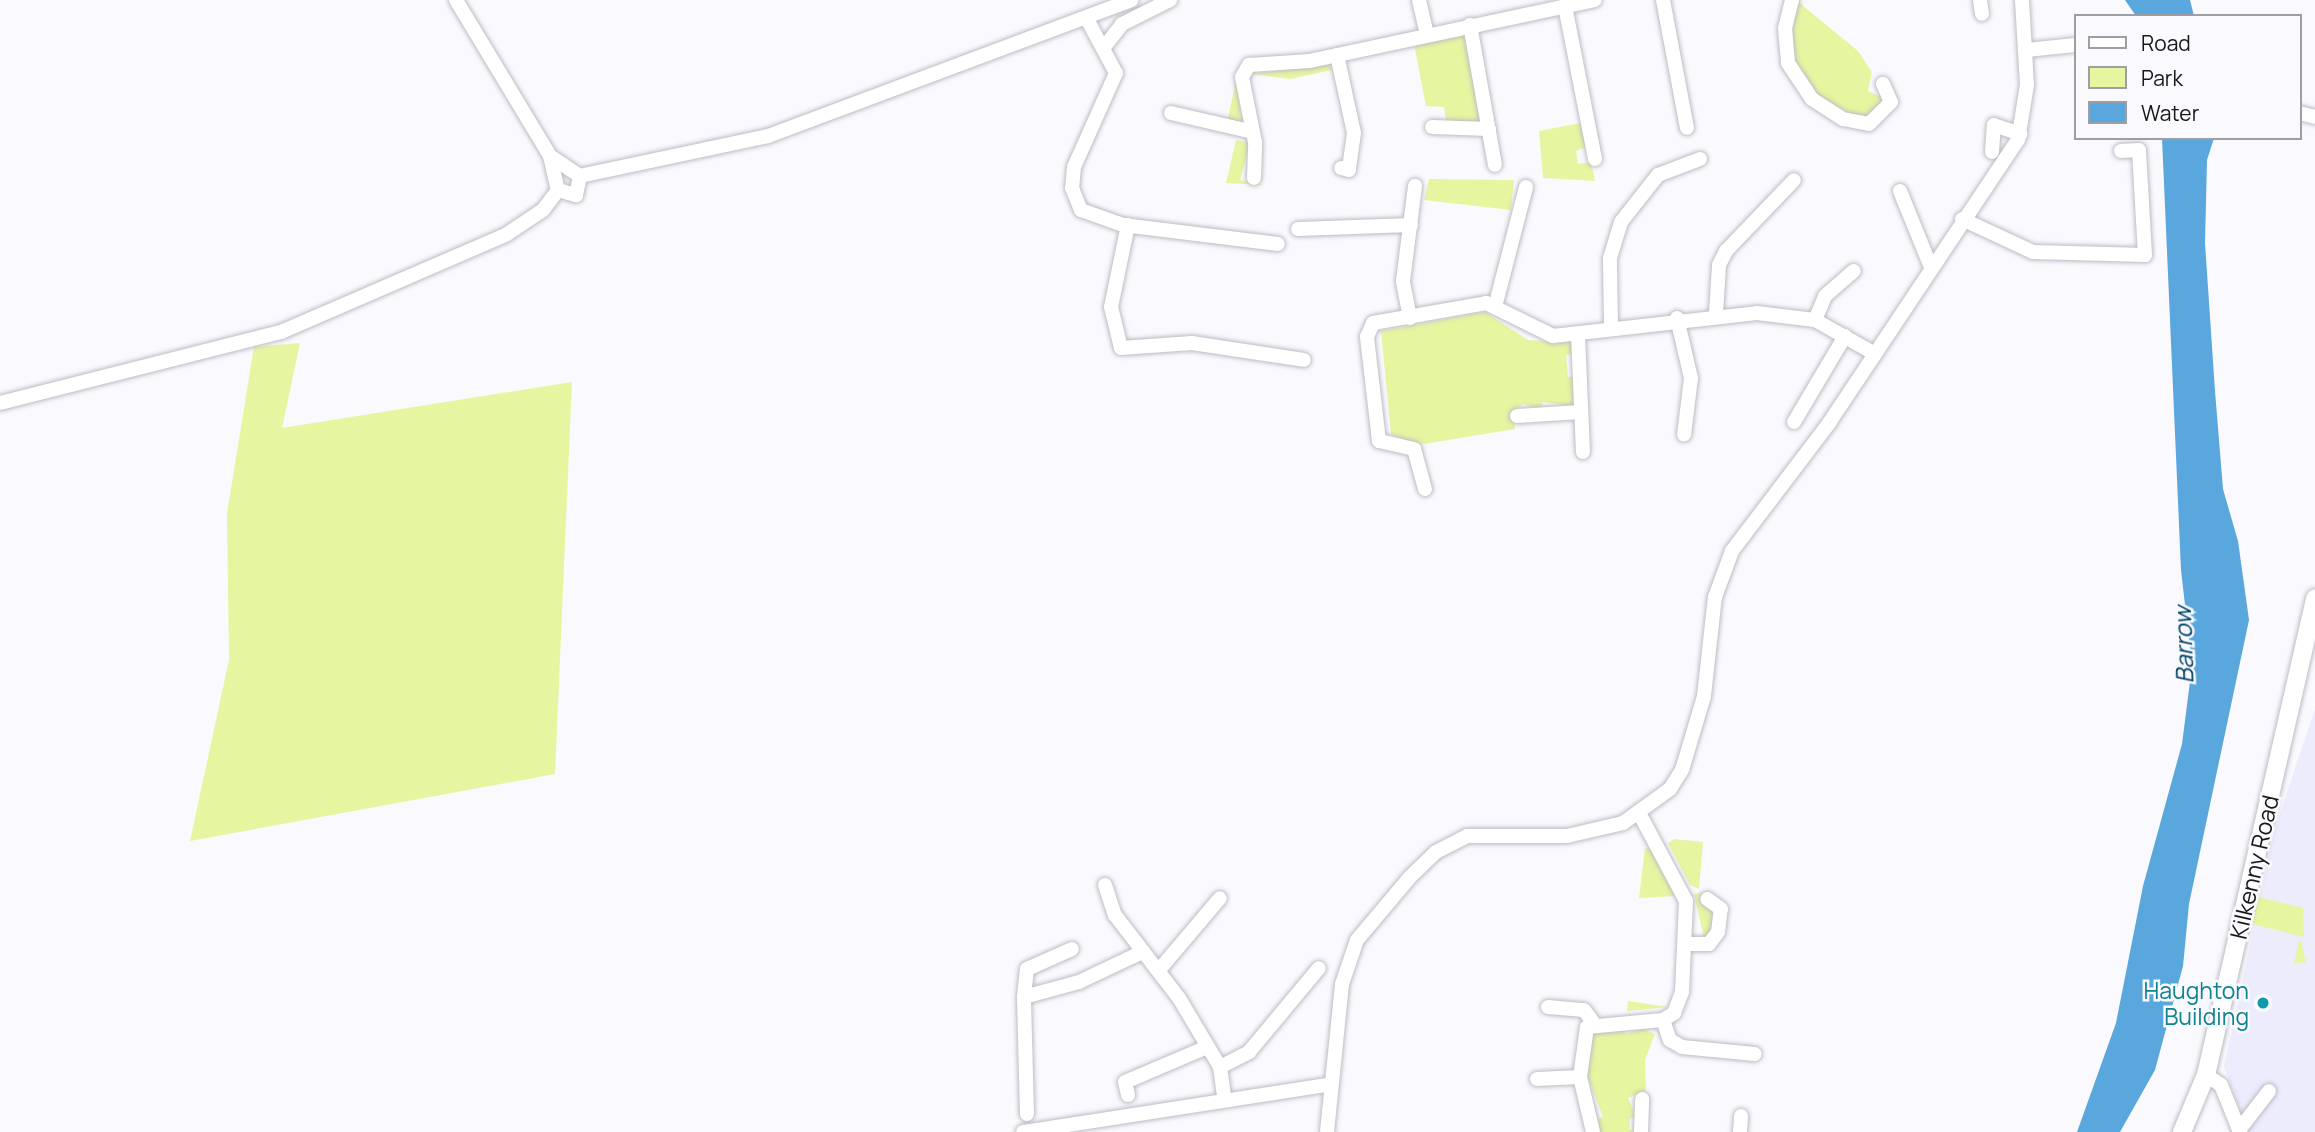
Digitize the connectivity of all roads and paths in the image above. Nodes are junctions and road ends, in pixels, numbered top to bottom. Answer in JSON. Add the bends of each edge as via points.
{"nodes":[{"id":1,"x":457,"y":0,"type":"edge"},
{"id":2,"x":1131,"y":0,"type":"edge"},
{"id":3,"x":1170,"y":0,"type":"edge"},
{"id":4,"x":1419,"y":0,"type":"edge"},
{"id":5,"x":1595,"y":0,"type":"edge"},
{"id":6,"x":1663,"y":0,"type":"edge"},
{"id":7,"x":1792,"y":0,"type":"edge"},
{"id":8,"x":2022,"y":0,"type":"edge"},
{"id":9,"x":1565,"y":6,"type":"junction"},
{"id":10,"x":1088,"y":21,"type":"junction"},
{"id":11,"x":1470,"y":25,"type":"junction"},
{"id":12,"x":1427,"y":34,"type":"junction"},
{"id":13,"x":2074,"y":45,"type":"edge"},
{"id":14,"x":1105,"y":46,"type":"junction"},
{"id":15,"x":2027,"y":50,"type":"junction"},
{"id":16,"x":1337,"y":55,"type":"junction"},
{"id":17,"x":1883,"y":84,"type":"dead end"},
{"id":18,"x":1171,"y":113,"type":"dead end"},
{"id":19,"x":1432,"y":127,"type":"dead end"},
{"id":20,"x":1687,"y":128,"type":"dead end"},
{"id":21,"x":1489,"y":129,"type":"junction"},
{"id":22,"x":1253,"y":132,"type":"junction"},
{"id":23,"x":2020,"y":134,"type":"junction"},
{"id":24,"x":2121,"y":151,"type":"dead end"},
{"id":25,"x":1992,"y":152,"type":"dead end"},
{"id":26,"x":550,"y":156,"type":"junction"},
{"id":27,"x":1595,"y":159,"type":"dead end"},
{"id":28,"x":1700,"y":159,"type":"dead end"},
{"id":29,"x":1495,"y":165,"type":"dead end"},
{"id":30,"x":1340,"y":168,"type":"dead end"},
{"id":31,"x":575,"y":173,"type":"junction"},
{"id":32,"x":1254,"y":178,"type":"dead end"},
{"id":33,"x":1794,"y":180,"type":"dead end"},
{"id":34,"x":557,"y":186,"type":"junction"},
{"id":35,"x":1415,"y":186,"type":"dead end"},
{"id":36,"x":1526,"y":187,"type":"dead end"},
{"id":37,"x":1900,"y":191,"type":"dead end"},
{"id":38,"x":1962,"y":219,"type":"junction"},
{"id":39,"x":1128,"y":225,"type":"junction"},
{"id":40,"x":1411,"y":225,"type":"junction"},
{"id":41,"x":1298,"y":229,"type":"dead end"},
{"id":42,"x":1278,"y":244,"type":"dead end"},
{"id":43,"x":1930,"y":265,"type":"junction"},
{"id":44,"x":1854,"y":271,"type":"dead end"},
{"id":45,"x":1495,"y":307,"type":"junction"},
{"id":46,"x":1716,"y":313,"type":"junction"},
{"id":47,"x":1410,"y":318,"type":"junction"},
{"id":48,"x":1676,"y":318,"type":"junction"},
{"id":49,"x":1815,"y":320,"type":"junction"},
{"id":50,"x":1611,"y":325,"type":"junction"},
{"id":51,"x":1578,"y":334,"type":"junction"},
{"id":52,"x":1845,"y":336,"type":"junction"},
{"id":53,"x":1875,"y":354,"type":"junction"},
{"id":54,"x":1304,"y":360,"type":"dead end"},
{"id":55,"x":0,"y":403,"type":"edge"},
{"id":56,"x":1581,"y":412,"type":"junction"},
{"id":57,"x":1517,"y":416,"type":"dead end"},
{"id":58,"x":1794,"y":422,"type":"dead end"},
{"id":59,"x":1684,"y":435,"type":"dead end"},
{"id":60,"x":1583,"y":452,"type":"dead end"},
{"id":61,"x":1425,"y":489,"type":"dead end"},
{"id":62,"x":2315,"y":598,"type":"edge"},
{"id":63,"x":1640,"y":815,"type":"junction"},
{"id":64,"x":1105,"y":886,"type":"dead end"},
{"id":65,"x":1220,"y":898,"type":"dead end"},
{"id":66,"x":1707,"y":899,"type":"dead end"},
{"id":67,"x":1686,"y":944,"type":"junction"},
{"id":68,"x":1072,"y":949,"type":"dead end"},
{"id":69,"x":1140,"y":953,"type":"junction"},
{"id":70,"x":1319,"y":968,"type":"dead end"},
{"id":71,"x":1159,"y":970,"type":"junction"},
{"id":72,"x":1024,"y":997,"type":"junction"},
{"id":73,"x":1548,"y":1007,"type":"dead end"},
{"id":74,"x":1663,"y":1020,"type":"junction"},
{"id":75,"x":1593,"y":1022,"type":"junction"},
{"id":76,"x":1207,"y":1046,"type":"junction"},
{"id":77,"x":1755,"y":1054,"type":"dead end"},
{"id":78,"x":1220,"y":1067,"type":"junction"},
{"id":79,"x":2206,"y":1075,"type":"junction"},
{"id":80,"x":1580,"y":1077,"type":"junction"},
{"id":81,"x":1537,"y":1079,"type":"dead end"},
{"id":82,"x":1328,"y":1084,"type":"junction"},
{"id":83,"x":2269,"y":1091,"type":"dead end"},
{"id":84,"x":1128,"y":1095,"type":"dead end"},
{"id":85,"x":1224,"y":1096,"type":"junction"},
{"id":86,"x":1642,"y":1099,"type":"dead end"},
{"id":87,"x":1027,"y":1115,"type":"dead end"},
{"id":88,"x":1741,"y":1116,"type":"dead end"},
{"id":89,"x":2239,"y":1131,"type":"edge"},
{"id":90,"x":1023,"y":1132,"type":"edge"},
{"id":91,"x":1327,"y":1132,"type":"edge"},
{"id":92,"x":1593,"y":1132,"type":"edge"},
{"id":93,"x":1641,"y":1132,"type":"edge"},
{"id":94,"x":1740,"y":1132,"type":"edge"},
{"id":95,"x":2182,"y":1132,"type":"edge"}],
"edges":[{"from":1,"to":26,"type":"street"},
{"from":2,"to":10,"type":"street"},
{"from":3,"to":14,"type":"street","via":[[1122,24]]},
{"from":4,"to":12,"type":"street"},
{"from":5,"to":9,"type":"street"},
{"from":6,"to":20,"type":"street"},
{"from":7,"to":17,"type":"street","via":[[1784,28],[1788,63],[1812,99],[1843,119],[1869,124],[1891,102]]},
{"from":8,"to":15,"type":"street"},
{"from":9,"to":11,"type":"street"},
{"from":9,"to":27,"type":"street"},
{"from":10,"to":14,"type":"street"},
{"from":10,"to":31,"type":"street","via":[[768,136]]},
{"from":11,"to":12,"type":"street"},
{"from":11,"to":21,"type":"street"},
{"from":12,"to":16,"type":"street"},
{"from":13,"to":15,"type":"street"},
{"from":14,"to":39,"type":"street","via":[[1116,73],[1078,150],[1072,188],[1087,216]]},
{"from":15,"to":23,"type":"street"},
{"from":16,"to":22,"type":"street","via":[[1244,69]]},
{"from":16,"to":30,"type":"street","via":[[1354,133],[1349,170]]},
{"from":18,"to":22,"type":"street"},
{"from":19,"to":21,"type":"street"},
{"from":21,"to":29,"type":"street"},
{"from":22,"to":32,"type":"street"},
{"from":23,"to":25,"type":"street","via":[[1994,125]]},
{"from":23,"to":38,"type":"street"},
{"from":24,"to":38,"type":"street","via":[[2139,150],[2145,255],[2033,253]]},
{"from":26,"to":31,"type":"street"},
{"from":26,"to":34,"type":"street"},
{"from":28,"to":50,"type":"street","via":[[1658,175],[1621,222],[1610,258]]},
{"from":31,"to":34,"type":"street"},
{"from":31,"to":34,"type":"street","via":[[576,195]]},
{"from":33,"to":46,"type":"street","via":[[1727,251],[1719,265]]},
{"from":34,"to":55,"type":"street","via":[[543,210],[507,233],[306,323]]},
{"from":35,"to":40,"type":"street"},
{"from":36,"to":45,"type":"street"},
{"from":37,"to":43,"type":"street"},
{"from":38,"to":43,"type":"street"},
{"from":39,"to":42,"type":"street"},
{"from":39,"to":54,"type":"street","via":[[1111,307],[1121,348],[1192,343]]},
{"from":40,"to":41,"type":"street"},
{"from":40,"to":47,"type":"street","via":[[1404,281]]},
{"from":43,"to":53,"type":"street"},
{"from":44,"to":49,"type":"street","via":[[1825,296]]},
{"from":45,"to":47,"type":"street","via":[[1456,304]]},
{"from":45,"to":51,"type":"street","via":[[1528,329]]},
{"from":46,"to":48,"type":"street"},
{"from":46,"to":49,"type":"street"},
{"from":47,"to":61,"type":"street","via":[[1373,323],[1367,337],[1379,441],[1414,449]]},
{"from":48,"to":50,"type":"street"},
{"from":48,"to":59,"type":"street","via":[[1691,378]]},
{"from":49,"to":52,"type":"street"},
{"from":50,"to":51,"type":"street"},
{"from":51,"to":56,"type":"street"},
{"from":52,"to":53,"type":"street"},
{"from":52,"to":58,"type":"street"},
{"from":53,"to":63,"type":"street","via":[[1732,551],[1715,597],[1691,750],[1670,789]]},
{"from":56,"to":57,"type":"street"},
{"from":56,"to":60,"type":"street"},
{"from":62,"to":79,"type":"main road","name":"Kilkenny Road"},
{"from":63,"to":67,"type":"street","via":[[1686,901]]},
{"from":63,"to":82,"type":"street","via":[[1587,835],[1467,836],[1436,852],[1357,940],[1342,984]]},
{"from":64,"to":69,"type":"street"},
{"from":65,"to":71,"type":"street"},
{"from":66,"to":67,"type":"street","via":[[1721,909],[1718,932],[1709,944]]},
{"from":67,"to":74,"type":"street","via":[[1682,992],[1674,1013]]},
{"from":68,"to":72,"type":"street","via":[[1027,969]]},
{"from":69,"to":71,"type":"street"},
{"from":69,"to":72,"type":"street","via":[[1079,982]]},
{"from":70,"to":78,"type":"street","via":[[1248,1052]]},
{"from":71,"to":76,"type":"street"},
{"from":72,"to":87,"type":"street"},
{"from":73,"to":75,"type":"street","via":[[1584,1010]]},
{"from":74,"to":75,"type":"street"},
{"from":74,"to":77,"type":"street","via":[[1670,1041],[1682,1047]]},
{"from":75,"to":80,"type":"street","via":[[1584,1035]]},
{"from":76,"to":78,"type":"street"},
{"from":76,"to":84,"type":"street","via":[[1125,1082]]},
{"from":78,"to":85,"type":"street"},
{"from":79,"to":89,"type":"street","via":[[2221,1085]]},
{"from":79,"to":95,"type":"main road","name":"Kilkenny Road"},
{"from":80,"to":81,"type":"street"},
{"from":80,"to":92,"type":"street"},
{"from":82,"to":85,"type":"street"},
{"from":82,"to":91,"type":"street"},
{"from":83,"to":89,"type":"street"},
{"from":85,"to":90,"type":"street"},
{"from":86,"to":93,"type":"street"},
{"from":88,"to":94,"type":"street"}]}
